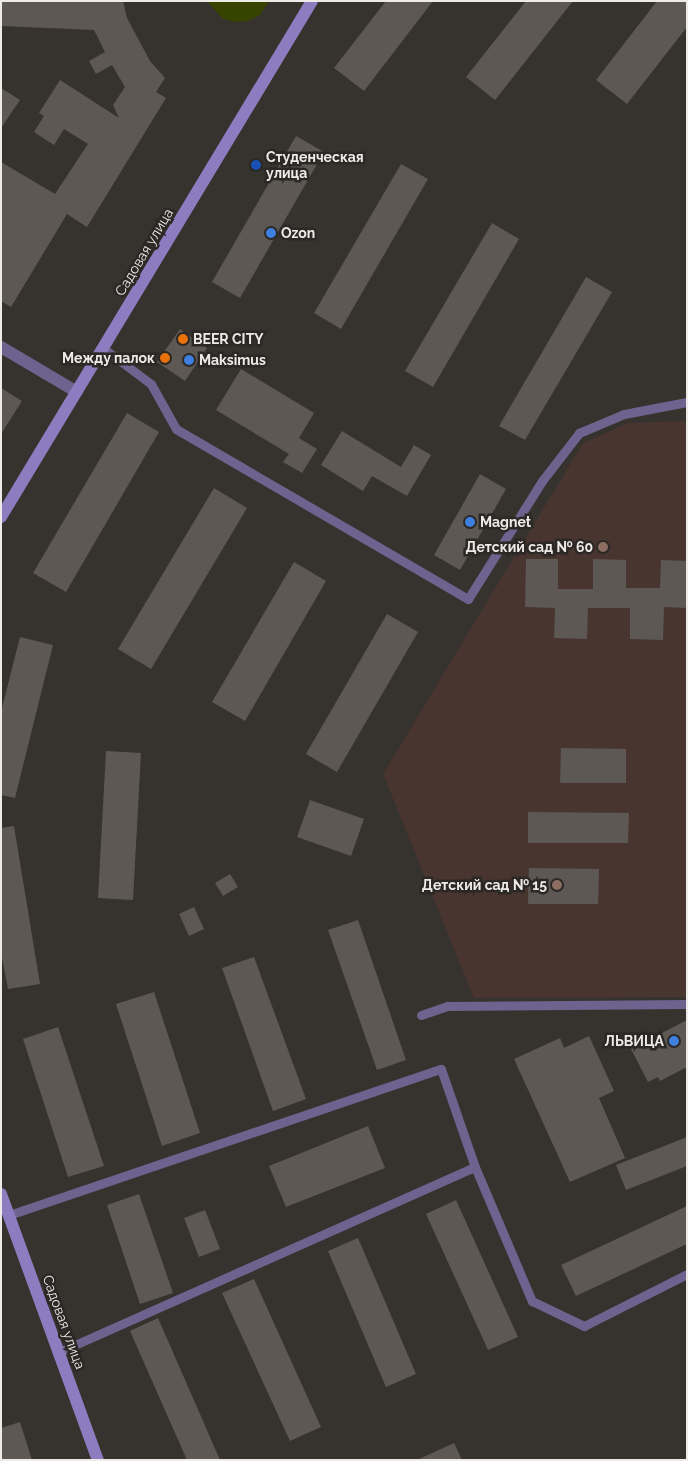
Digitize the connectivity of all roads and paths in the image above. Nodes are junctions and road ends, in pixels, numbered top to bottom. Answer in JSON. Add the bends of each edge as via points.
{"nodes":[{"id":1,"x":312,"y":1,"type":"edge"},
{"id":2,"x":1,"y":347,"type":"edge"},
{"id":3,"x":103,"y":348,"type":"junction"},
{"id":4,"x":77,"y":392,"type":"junction"},
{"id":5,"x":687,"y":402,"type":"edge"},
{"id":6,"x":1,"y":517,"type":"edge"},
{"id":7,"x":687,"y":1004,"type":"edge"},
{"id":8,"x":421,"y":1015,"type":"dead end"},
{"id":9,"x":475,"y":1167,"type":"junction"},
{"id":10,"x":1,"y":1194,"type":"edge"},
{"id":11,"x":9,"y":1215,"type":"junction"},
{"id":12,"x":687,"y":1274,"type":"edge"},
{"id":13,"x":59,"y":1352,"type":"junction"},
{"id":14,"x":98,"y":1460,"type":"edge"}],
"edges":[{"from":1,"to":3,"type":"main road","name":"Садовая улица"},
{"from":2,"to":4,"type":"street"},
{"from":3,"to":4,"type":"main road","name":"Садовая улица"},
{"from":3,"to":5,"type":"lane","via":[[151,384],[176,429],[468,599],[542,481],[579,433],[624,414]]},
{"from":4,"to":6,"type":"main road","name":"Садовая улица"},
{"from":7,"to":8,"type":"lane","via":[[447,1006]]},
{"from":9,"to":11,"type":"lane","via":[[441,1070]]},
{"from":9,"to":12,"type":"lane","via":[[532,1302],[584,1326]]},
{"from":9,"to":13,"type":"lane"},
{"from":10,"to":11,"type":"main road","name":"Садовая улица"},
{"from":11,"to":13,"type":"main road","name":"Садовая улица"},
{"from":13,"to":14,"type":"main road","name":"Садовая улица"}]}
